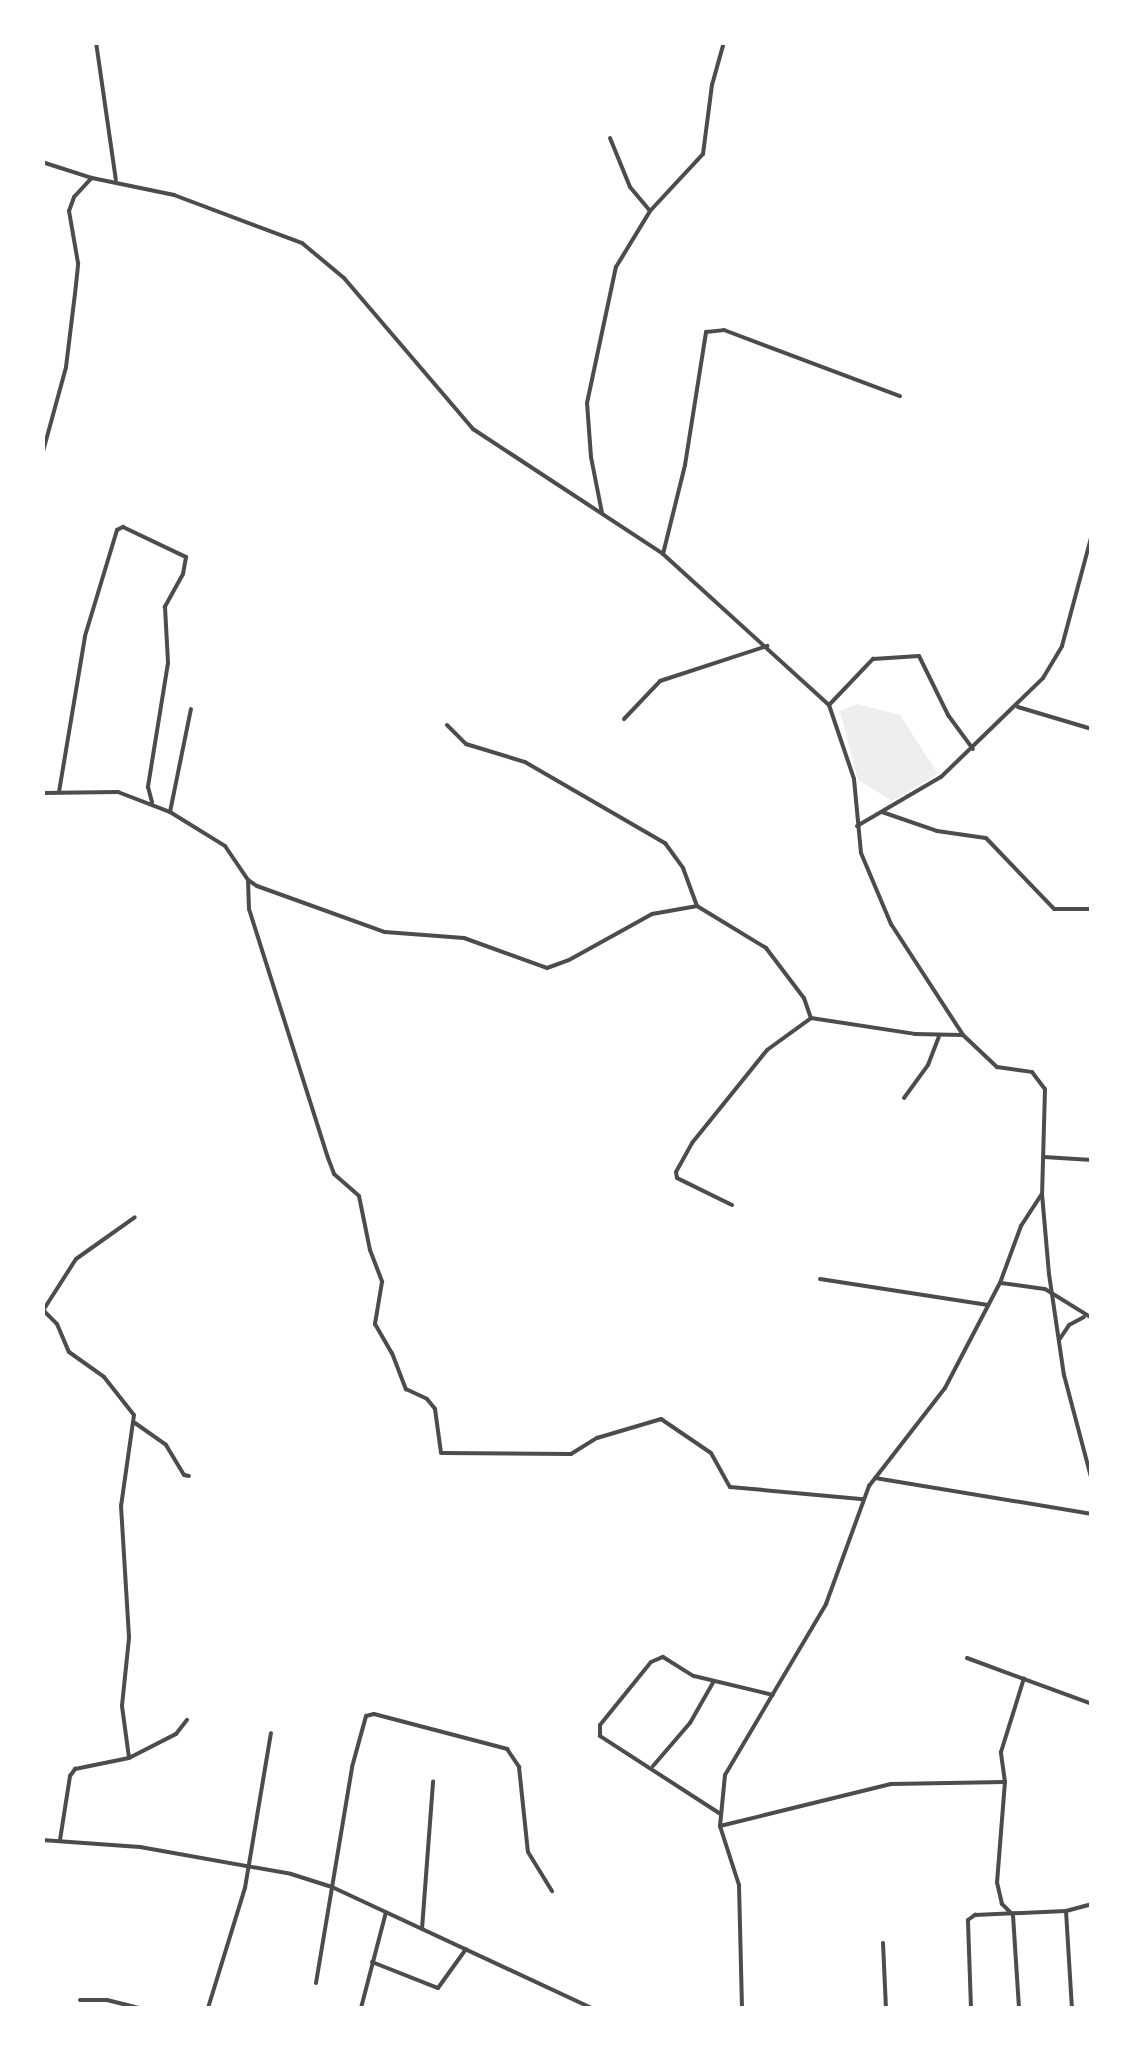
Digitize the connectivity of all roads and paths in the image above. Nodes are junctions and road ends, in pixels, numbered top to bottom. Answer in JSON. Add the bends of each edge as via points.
{"nodes":[{"id":1,"x":96,"y":42,"type":"edge"},
{"id":2,"x":724,"y":42,"type":"edge"},
{"id":3,"x":610,"y":138,"type":"dead end"},
{"id":4,"x":42,"y":162,"type":"edge"},
{"id":5,"x":92,"y":178,"type":"junction"},
{"id":6,"x":116,"y":180,"type":"junction"},
{"id":7,"x":650,"y":212,"type":"junction"},
{"id":8,"x":900,"y":396,"type":"dead end"},
{"id":9,"x":42,"y":455,"type":"edge"},
{"id":10,"x":602,"y":513,"type":"junction"},
{"id":11,"x":1092,"y":534,"type":"edge"},
{"id":12,"x":663,"y":554,"type":"junction"},
{"id":13,"x":768,"y":646,"type":"junction"},
{"id":14,"x":829,"y":705,"type":"junction"},
{"id":15,"x":1018,"y":707,"type":"junction"},
{"id":16,"x":190,"y":709,"type":"dead end"},
{"id":17,"x":624,"y":719,"type":"dead end"},
{"id":18,"x":447,"y":725,"type":"dead end"},
{"id":19,"x":1092,"y":730,"type":"edge"},
{"id":20,"x":974,"y":748,"type":"junction"},
{"id":21,"x":59,"y":792,"type":"junction"},
{"id":22,"x":42,"y":793,"type":"edge"},
{"id":23,"x":153,"y":805,"type":"junction"},
{"id":24,"x":170,"y":812,"type":"junction"},
{"id":25,"x":882,"y":812,"type":"junction"},
{"id":26,"x":857,"y":826,"type":"junction"},
{"id":27,"x":248,"y":880,"type":"junction"},
{"id":28,"x":698,"y":906,"type":"junction"},
{"id":29,"x":1092,"y":909,"type":"edge"},
{"id":30,"x":811,"y":1018,"type":"junction"},
{"id":31,"x":963,"y":1035,"type":"junction"},
{"id":32,"x":939,"y":1036,"type":"junction"},
{"id":33,"x":904,"y":1098,"type":"dead end"},
{"id":34,"x":1044,"y":1157,"type":"junction"},
{"id":35,"x":1092,"y":1160,"type":"edge"},
{"id":36,"x":1042,"y":1194,"type":"junction"},
{"id":37,"x":732,"y":1205,"type":"dead end"},
{"id":38,"x":134,"y":1217,"type":"dead end"},
{"id":39,"x":820,"y":1279,"type":"dead end"},
{"id":40,"x":1000,"y":1282,"type":"junction"},
{"id":41,"x":1052,"y":1293,"type":"junction"},
{"id":42,"x":988,"y":1305,"type":"junction"},
{"id":43,"x":43,"y":1309,"type":"edge"},
{"id":44,"x":1084,"y":1317,"type":"junction"},
{"id":45,"x":1092,"y":1318,"type":"edge"},
{"id":46,"x":1058,"y":1340,"type":"junction"},
{"id":47,"x":135,"y":1423,"type":"junction"},
{"id":48,"x":189,"y":1476,"type":"dead end"},
{"id":49,"x":874,"y":1478,"type":"junction"},
{"id":50,"x":1092,"y":1480,"type":"edge"},
{"id":51,"x":863,"y":1498,"type":"junction"},
{"id":52,"x":1092,"y":1514,"type":"edge"},
{"id":53,"x":966,"y":1658,"type":"dead end"},
{"id":54,"x":1024,"y":1678,"type":"junction"},
{"id":55,"x":714,"y":1679,"type":"junction"},
{"id":56,"x":774,"y":1696,"type":"junction"},
{"id":57,"x":1092,"y":1704,"type":"edge"},
{"id":58,"x":187,"y":1720,"type":"dead end"},
{"id":59,"x":271,"y":1733,"type":"dead end"},
{"id":60,"x":129,"y":1758,"type":"junction"},
{"id":61,"x":654,"y":1766,"type":"junction"},
{"id":62,"x":433,"y":1782,"type":"dead end"},
{"id":63,"x":1005,"y":1782,"type":"junction"},
{"id":64,"x":719,"y":1813,"type":"junction"},
{"id":65,"x":720,"y":1826,"type":"junction"},
{"id":66,"x":42,"y":1840,"type":"edge"},
{"id":67,"x":60,"y":1840,"type":"junction"},
{"id":68,"x":250,"y":1865,"type":"junction"},
{"id":69,"x":332,"y":1888,"type":"junction"},
{"id":70,"x":552,"y":1890,"type":"dead end"},
{"id":71,"x":1092,"y":1904,"type":"edge"},
{"id":72,"x":1066,"y":1911,"type":"junction"},
{"id":73,"x":386,"y":1912,"type":"junction"},
{"id":74,"x":1013,"y":1915,"type":"junction"},
{"id":75,"x":422,"y":1929,"type":"junction"},
{"id":76,"x":882,"y":1943,"type":"dead end"},
{"id":77,"x":466,"y":1949,"type":"junction"},
{"id":78,"x":372,"y":1962,"type":"junction"},
{"id":79,"x":316,"y":1982,"type":"dead end"},
{"id":80,"x":80,"y":2000,"type":"dead end"},
{"id":81,"x":140,"y":2008,"type":"edge"},
{"id":82,"x":208,"y":2008,"type":"edge"},
{"id":83,"x":361,"y":2008,"type":"edge"},
{"id":84,"x":592,"y":2008,"type":"edge"},
{"id":85,"x":742,"y":2008,"type":"edge"},
{"id":86,"x":886,"y":2008,"type":"edge"},
{"id":87,"x":971,"y":2008,"type":"edge"},
{"id":88,"x":1019,"y":2008,"type":"edge"},
{"id":89,"x":1072,"y":2008,"type":"edge"}],
"edges":[{"from":1,"to":6,"type":"street"},
{"from":2,"to":7,"type":"street","via":[[703,154]]},
{"from":3,"to":7,"type":"street","via":[[630,187]]},
{"from":4,"to":5,"type":"street"},
{"from":5,"to":6,"type":"street"},
{"from":5,"to":9,"type":"street","via":[[68,211],[78,263],[75,294],[66,368]]},
{"from":6,"to":10,"type":"street","via":[[174,194],[302,242],[344,278],[473,429]]},
{"from":7,"to":10,"type":"street","via":[[616,267],[588,403]]},
{"from":8,"to":12,"type":"street","via":[[724,330],[706,332]]},
{"from":10,"to":12,"type":"street"},
{"from":11,"to":15,"type":"street","via":[[1062,646]]},
{"from":12,"to":13,"type":"street"},
{"from":13,"to":14,"type":"street"},
{"from":13,"to":17,"type":"street","via":[[660,681]]},
{"from":14,"to":20,"type":"street","via":[[872,659],[919,656],[948,715]]},
{"from":14,"to":26,"type":"street","via":[[848,752]]},
{"from":15,"to":19,"type":"street"},
{"from":15,"to":20,"type":"street"},
{"from":16,"to":24,"type":"street"},
{"from":18,"to":28,"type":"street","via":[[466,744],[525,762],[665,843],[684,868]]},
{"from":20,"to":25,"type":"street","via":[[940,778]]},
{"from":21,"to":22,"type":"street"},
{"from":21,"to":23,"type":"street","via":[[118,792]]},
{"from":21,"to":23,"type":"street","via":[[85,636],[123,527],[186,557],[165,608],[169,653],[148,787]]},
{"from":23,"to":24,"type":"street"},
{"from":24,"to":27,"type":"street","via":[[226,846]]},
{"from":25,"to":26,"type":"street"},
{"from":25,"to":29,"type":"street","via":[[937,831],[986,838],[1054,909]]},
{"from":26,"to":31,"type":"street","via":[[860,853],[882,907]]},
{"from":27,"to":28,"type":"street","via":[[385,932],[464,938],[547,968],[652,914]]},
{"from":27,"to":51,"type":"street","via":[[249,909],[328,1158],[334,1174],[359,1196],[382,1282],[374,1324],[406,1390],[435,1408],[440,1453],[571,1454],[596,1438],[661,1419],[712,1453],[730,1487]]},
{"from":28,"to":30,"type":"street","via":[[766,948]]},
{"from":30,"to":32,"type":"street"},
{"from":30,"to":37,"type":"street","via":[[767,1050],[676,1172]]},
{"from":31,"to":32,"type":"street"},
{"from":31,"to":34,"type":"street","via":[[997,1067],[1042,1080]]},
{"from":32,"to":33,"type":"street"},
{"from":34,"to":35,"type":"street"},
{"from":34,"to":36,"type":"street"},
{"from":36,"to":40,"type":"street","via":[[1021,1226]]},
{"from":36,"to":41,"type":"street"},
{"from":38,"to":43,"type":"street","via":[[76,1259]]},
{"from":39,"to":42,"type":"street"},
{"from":40,"to":41,"type":"street"},
{"from":40,"to":42,"type":"street"},
{"from":41,"to":44,"type":"street"},
{"from":41,"to":46,"type":"street"},
{"from":42,"to":49,"type":"street","via":[[945,1388]]},
{"from":43,"to":47,"type":"street","via":[[69,1352],[132,1407]]},
{"from":44,"to":45,"type":"street"},
{"from":44,"to":46,"type":"street"},
{"from":46,"to":50,"type":"street"},
{"from":47,"to":48,"type":"street","via":[[166,1445]]},
{"from":47,"to":60,"type":"street","via":[[121,1506],[129,1638],[122,1706]]},
{"from":49,"to":51,"type":"street"},
{"from":49,"to":52,"type":"street"},
{"from":51,"to":56,"type":"street","via":[[835,1586]]},
{"from":53,"to":54,"type":"street"},
{"from":54,"to":57,"type":"street"},
{"from":54,"to":63,"type":"street","via":[[1002,1743]]},
{"from":55,"to":56,"type":"street"},
{"from":55,"to":61,"type":"street","via":[[690,1723]]},
{"from":55,"to":61,"type":"street","via":[[657,1658],[600,1724],[600,1736]]},
{"from":56,"to":64,"type":"street","via":[[724,1775]]},
{"from":58,"to":60,"type":"street","via":[[176,1734]]},
{"from":59,"to":68,"type":"street"},
{"from":60,"to":67,"type":"street","via":[[75,1769]]},
{"from":61,"to":64,"type":"street"},
{"from":62,"to":75,"type":"street"},
{"from":63,"to":65,"type":"street","via":[[891,1784]]},
{"from":63,"to":74,"type":"street","via":[[997,1883]]},
{"from":64,"to":65,"type":"street"},
{"from":65,"to":85,"type":"street","via":[[738,1885]]},
{"from":66,"to":67,"type":"street"},
{"from":67,"to":68,"type":"street"},
{"from":68,"to":69,"type":"street"},
{"from":68,"to":82,"type":"street"},
{"from":69,"to":70,"type":"street","via":[[362,1721],[374,1714],[506,1749],[519,1767],[528,1852]]},
{"from":69,"to":73,"type":"street"},
{"from":69,"to":79,"type":"street"},
{"from":71,"to":72,"type":"street"},
{"from":72,"to":74,"type":"street"},
{"from":72,"to":89,"type":"street"},
{"from":73,"to":75,"type":"street"},
{"from":73,"to":78,"type":"street"},
{"from":74,"to":87,"type":"street","via":[[968,1920]]},
{"from":74,"to":88,"type":"street"},
{"from":75,"to":77,"type":"street"},
{"from":76,"to":86,"type":"street"},
{"from":77,"to":78,"type":"street","via":[[438,1988]]},
{"from":77,"to":84,"type":"street"},
{"from":78,"to":83,"type":"street"},
{"from":80,"to":81,"type":"street"}]}
